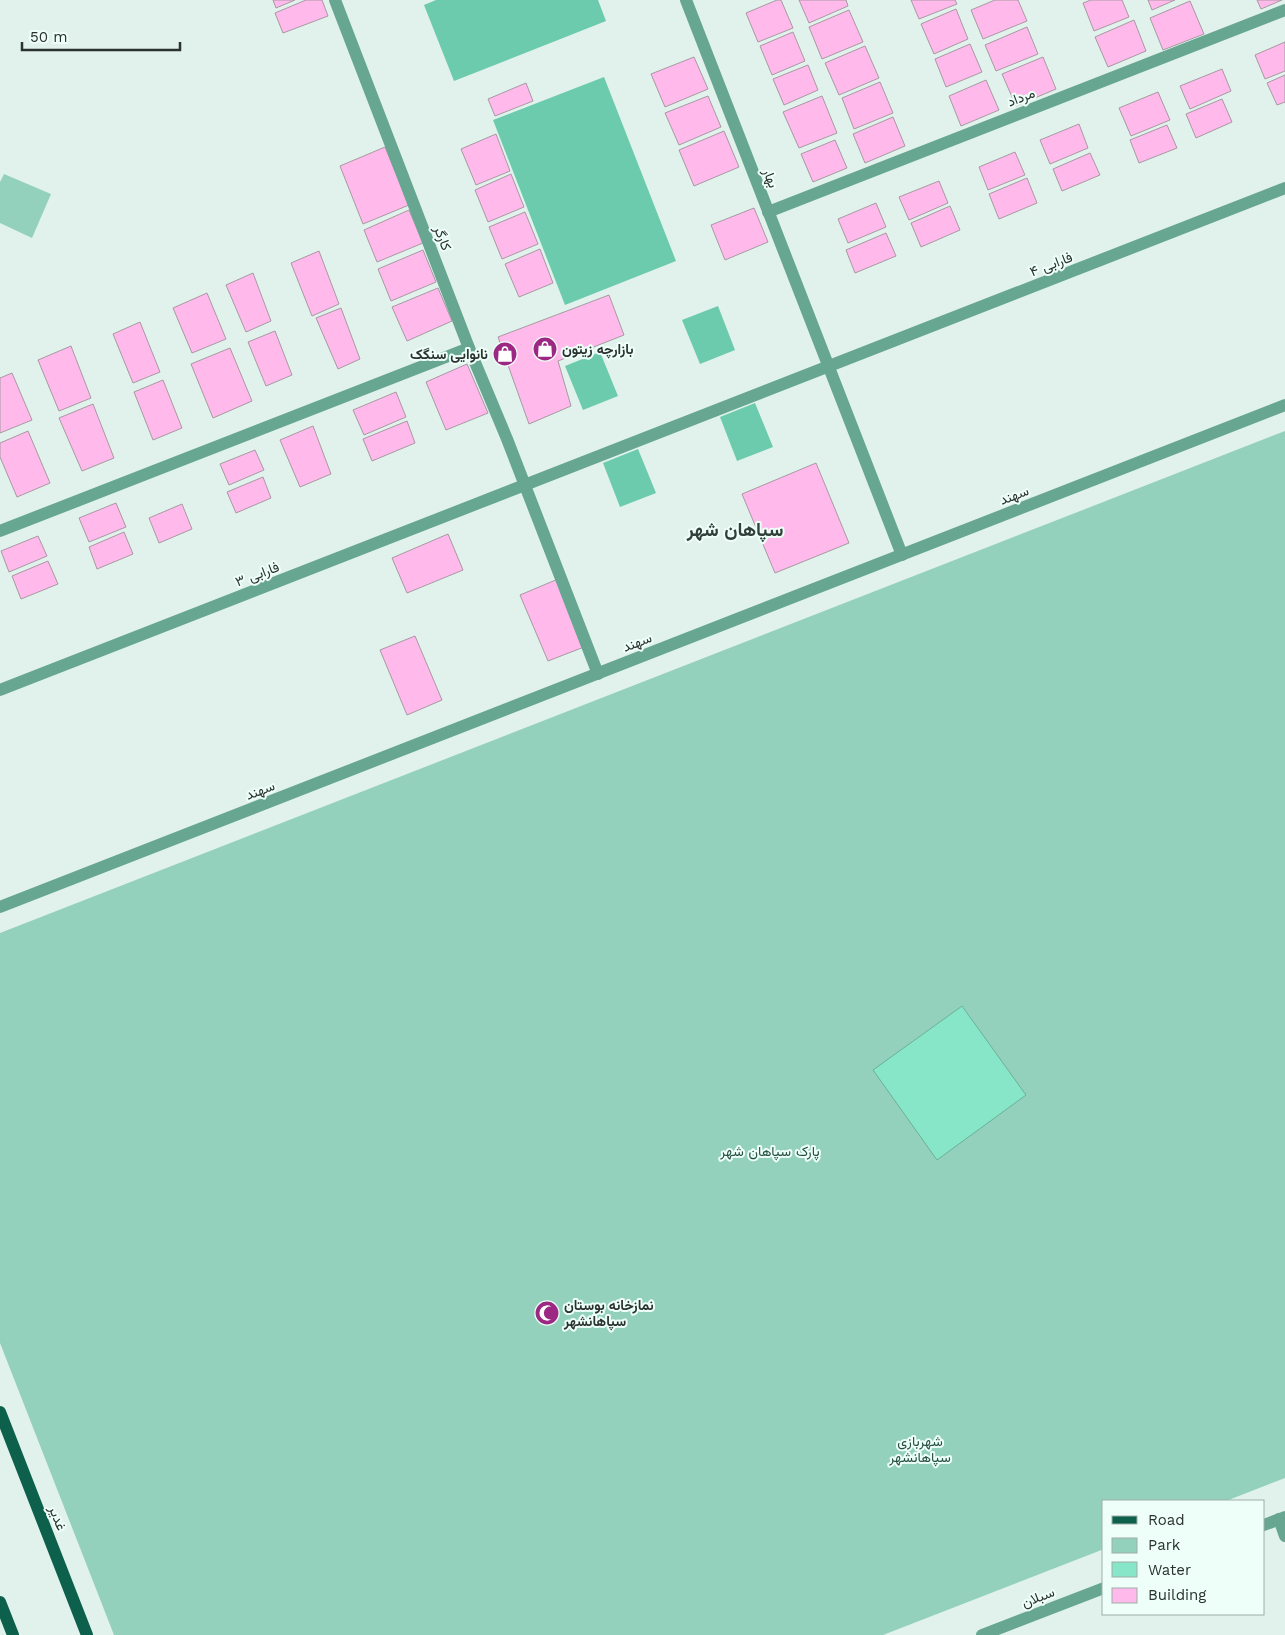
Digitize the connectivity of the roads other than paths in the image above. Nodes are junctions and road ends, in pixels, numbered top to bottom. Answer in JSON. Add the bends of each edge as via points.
{"nodes":[{"id":1,"x":335,"y":0,"type":"edge"},
{"id":2,"x":686,"y":0,"type":"edge"},
{"id":3,"x":1285,"y":10,"type":"edge"},
{"id":4,"x":1285,"y":188,"type":"edge"},
{"id":5,"x":768,"y":212,"type":"junction"},
{"id":6,"x":469,"y":348,"type":"junction"},
{"id":7,"x":829,"y":367,"type":"junction"},
{"id":8,"x":1285,"y":405,"type":"edge"},
{"id":9,"x":524,"y":486,"type":"junction"},
{"id":10,"x":0,"y":531,"type":"edge"},
{"id":11,"x":902,"y":555,"type":"junction"},
{"id":12,"x":598,"y":674,"type":"junction"},
{"id":13,"x":0,"y":690,"type":"edge"},
{"id":14,"x":0,"y":908,"type":"edge"},
{"id":15,"x":0,"y":1412,"type":"edge"},
{"id":16,"x":1282,"y":1518,"type":"edge"},
{"id":17,"x":1265,"y":1525,"type":"edge"},
{"id":18,"x":1285,"y":1536,"type":"edge"},
{"id":19,"x":1102,"y":1589,"type":"edge"},
{"id":20,"x":0,"y":1602,"type":"edge"},
{"id":21,"x":13,"y":1635,"type":"edge"},
{"id":22,"x":87,"y":1635,"type":"edge"},
{"id":23,"x":982,"y":1635,"type":"edge"}],
"edges":[{"from":1,"to":6,"type":"street","name":"کارگر"},
{"from":2,"to":5,"type":"street","name":"بهار"},
{"from":3,"to":5,"type":"street","name":"مرداد"},
{"from":4,"to":7,"type":"street","name":"فارابی ۴"},
{"from":5,"to":7,"type":"street","name":"بهار"},
{"from":6,"to":9,"type":"street","name":"کارگر"},
{"from":6,"to":10,"type":"street"},
{"from":7,"to":9,"type":"street","name":"فارابی ۴"},
{"from":7,"to":11,"type":"street","name":"بهار"},
{"from":8,"to":11,"type":"street","name":"سهند"},
{"from":9,"to":12,"type":"street","name":"کارگر"},
{"from":9,"to":13,"type":"street","name":"فارابی ۳"},
{"from":11,"to":12,"type":"street","name":"سهند"},
{"from":12,"to":14,"type":"street","name":"سهند"},
{"from":15,"to":22,"type":"main road","name":"غدیر"},
{"from":16,"to":17,"type":"street"},
{"from":16,"to":18,"type":"street"},
{"from":19,"to":23,"type":"street","name":"سبلان"},
{"from":20,"to":21,"type":"main road"}]}
